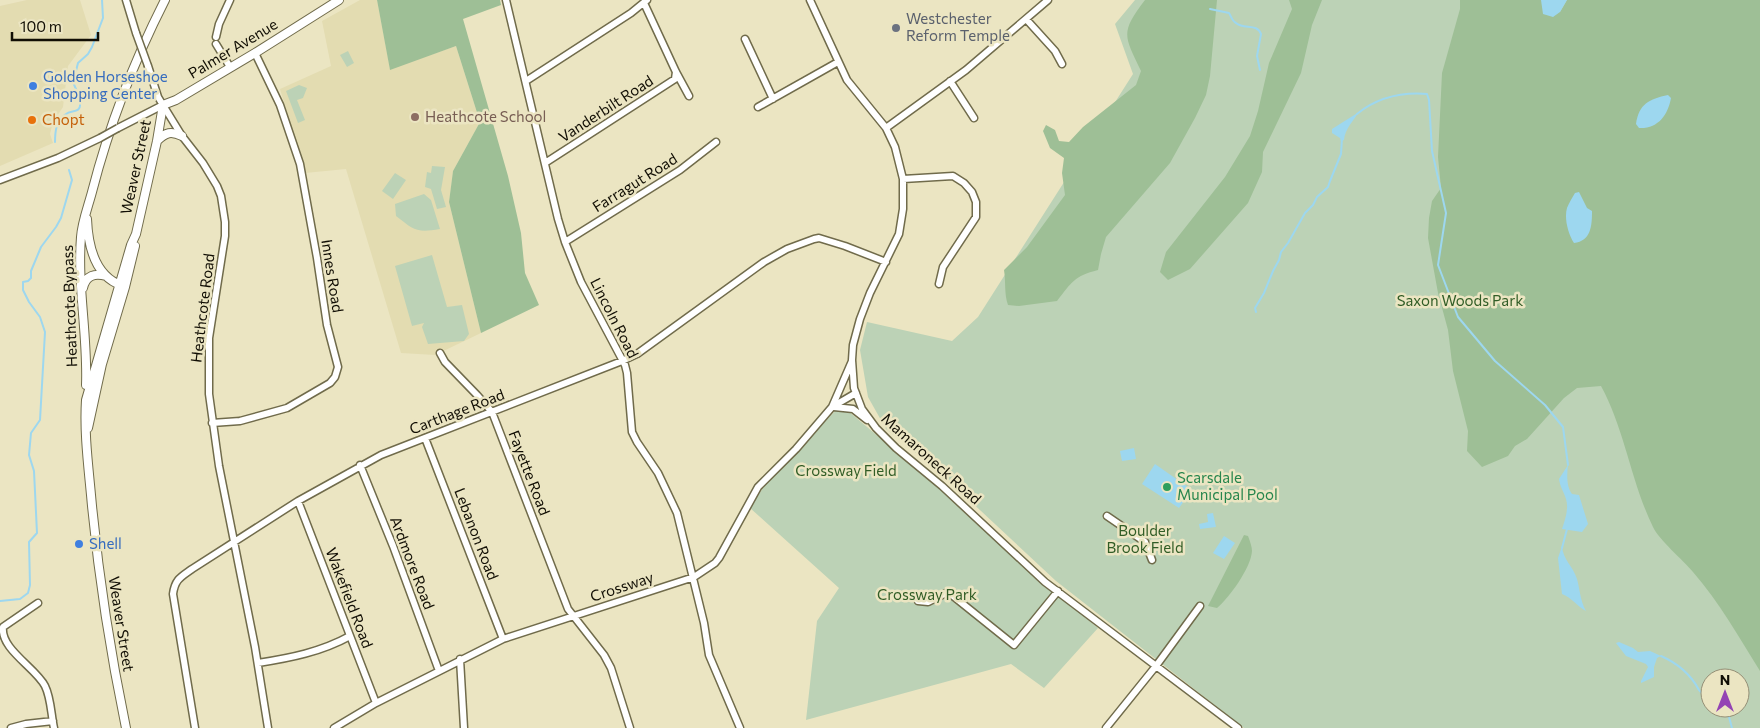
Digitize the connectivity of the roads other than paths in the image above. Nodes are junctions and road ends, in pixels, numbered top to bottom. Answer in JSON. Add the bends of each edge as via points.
{"nodes":[{"id":1,"x":126,"y":0,"type":"edge"},
{"id":2,"x":165,"y":0,"type":"edge"},
{"id":3,"x":230,"y":0,"type":"edge"},
{"id":4,"x":339,"y":0,"type":"edge"},
{"id":5,"x":506,"y":0,"type":"edge"},
{"id":6,"x":810,"y":0,"type":"edge"},
{"id":7,"x":1048,"y":0,"type":"edge"},
{"id":8,"x":646,"y":1,"type":"edge"},
{"id":9,"x":1026,"y":20,"type":"junction"},
{"id":10,"x":746,"y":39,"type":"dead end"},
{"id":11,"x":255,"y":53,"type":"junction"},
{"id":12,"x":838,"y":62,"type":"junction"},
{"id":13,"x":1062,"y":64,"type":"dead end"},
{"id":14,"x":230,"y":67,"type":"junction"},
{"id":15,"x":676,"y":72,"type":"junction"},
{"id":16,"x":950,"y":81,"type":"junction"},
{"id":17,"x":526,"y":82,"type":"junction"},
{"id":18,"x":689,"y":96,"type":"dead end"},
{"id":19,"x":773,"y":99,"type":"junction"},
{"id":20,"x":163,"y":105,"type":"junction"},
{"id":21,"x":758,"y":107,"type":"dead end"},
{"id":22,"x":974,"y":118,"type":"dead end"},
{"id":23,"x":886,"y":128,"type":"junction"},
{"id":24,"x":182,"y":136,"type":"junction"},
{"id":25,"x":157,"y":140,"type":"junction"},
{"id":26,"x":716,"y":142,"type":"dead end"},
{"id":27,"x":545,"y":163,"type":"junction"},
{"id":28,"x":903,"y":179,"type":"junction"},
{"id":29,"x":0,"y":180,"type":"edge"},
{"id":30,"x":87,"y":212,"type":"junction"},
{"id":31,"x":565,"y":242,"type":"junction"},
{"id":32,"x":886,"y":262,"type":"junction"},
{"id":33,"x":108,"y":277,"type":"junction"},
{"id":34,"x":939,"y":284,"type":"dead end"},
{"id":35,"x":122,"y":286,"type":"junction"},
{"id":36,"x":81,"y":296,"type":"junction"},
{"id":37,"x":440,"y":353,"type":"dead end"},
{"id":38,"x":852,"y":360,"type":"junction"},
{"id":39,"x":622,"y":361,"type":"junction"},
{"id":40,"x":856,"y":393,"type":"junction"},
{"id":41,"x":86,"y":400,"type":"junction"},
{"id":42,"x":832,"y":407,"type":"junction"},
{"id":43,"x":492,"y":412,"type":"junction"},
{"id":44,"x":212,"y":423,"type":"junction"},
{"id":45,"x":876,"y":428,"type":"junction"},
{"id":46,"x":86,"y":435,"type":"junction"},
{"id":47,"x":425,"y":438,"type":"junction"},
{"id":48,"x":360,"y":465,"type":"junction"},
{"id":49,"x":298,"y":501,"type":"junction"},
{"id":50,"x":1107,"y":516,"type":"dead end"},
{"id":51,"x":234,"y":542,"type":"junction"},
{"id":52,"x":1152,"y":560,"type":"dead end"},
{"id":53,"x":694,"y":577,"type":"junction"},
{"id":54,"x":1058,"y":591,"type":"junction"},
{"id":55,"x":918,"y":601,"type":"dead end"},
{"id":56,"x":38,"y":603,"type":"dead end"},
{"id":57,"x":1200,"y":606,"type":"dead end"},
{"id":58,"x":573,"y":616,"type":"junction"},
{"id":59,"x":350,"y":636,"type":"junction"},
{"id":60,"x":503,"y":639,"type":"junction"},
{"id":61,"x":460,"y":659,"type":"junction"},
{"id":62,"x":258,"y":663,"type":"junction"},
{"id":63,"x":1156,"y":666,"type":"junction"},
{"id":64,"x":439,"y":671,"type":"junction"},
{"id":65,"x":376,"y":703,"type":"junction"},
{"id":66,"x":53,"y":725,"type":"edge"},
{"id":67,"x":342,"y":725,"type":"edge"},
{"id":68,"x":11,"y":728,"type":"edge"},
{"id":69,"x":126,"y":728,"type":"edge"},
{"id":70,"x":195,"y":728,"type":"edge"},
{"id":71,"x":268,"y":728,"type":"edge"},
{"id":72,"x":334,"y":728,"type":"edge"},
{"id":73,"x":464,"y":728,"type":"edge"},
{"id":74,"x":630,"y":728,"type":"edge"},
{"id":75,"x":740,"y":728,"type":"edge"},
{"id":76,"x":1106,"y":728,"type":"edge"},
{"id":77,"x":1238,"y":728,"type":"edge"}],
"edges":[{"from":1,"to":20,"type":"street","name":"Heathcote Road","bridge":true},
{"from":2,"to":30,"type":"main road","name":"Heathcote Bypass","via":[[113,122]]},
{"from":3,"to":14,"type":"street","via":[[216,40]]},
{"from":4,"to":11,"type":"main road","name":"Palmer Avenue"},
{"from":5,"to":17,"type":"street","name":"Lincoln Road"},
{"from":6,"to":12,"type":"street","name":"Mamaroneck Road"},
{"from":7,"to":9,"type":"street"},
{"from":8,"to":15,"type":"street"},
{"from":8,"to":17,"type":"street"},
{"from":9,"to":13,"type":"street","via":[[1055,51]]},
{"from":9,"to":16,"type":"street"},
{"from":10,"to":19,"type":"street"},
{"from":11,"to":14,"type":"main road","name":"Palmer Avenue"},
{"from":11,"to":44,"type":"street","name":"Innes Road","via":[[280,105],[300,164],[327,325],[338,367],[330,383],[286,408],[240,421]]},
{"from":12,"to":19,"type":"street"},
{"from":12,"to":23,"type":"street","name":"Mamaroneck Road","via":[[853,88]]},
{"from":14,"to":20,"type":"main road","name":"Palmer Avenue"},
{"from":15,"to":18,"type":"street"},
{"from":15,"to":27,"type":"street","name":"Vanderbilt Road","via":[[675,79]]},
{"from":16,"to":22,"type":"street"},
{"from":16,"to":23,"type":"street"},
{"from":17,"to":27,"type":"street","name":"Lincoln Road"},
{"from":19,"to":21,"type":"street"},
{"from":20,"to":24,"type":"street","name":"Heathcote Road"},
{"from":20,"to":25,"type":"main road","name":"Weaver Street"},
{"from":20,"to":29,"type":"street","name":"Palmer Avenue","bridge":true,"via":[[58,158]]},
{"from":23,"to":28,"type":"street","name":"Mamaroneck Road","via":[[895,147]]},
{"from":24,"to":25,"type":"main road","via":[[166,133]]},
{"from":24,"to":44,"type":"street","name":"Heathcote Road","via":[[217,186],[225,222],[208,338]]},
{"from":25,"to":35,"type":"main road","name":"Weaver Street"},
{"from":26,"to":31,"type":"street","name":"Farragut Road","via":[[680,170]]},
{"from":27,"to":31,"type":"street","name":"Lincoln Road"},
{"from":28,"to":32,"type":"street","name":"Mamaroneck Road","via":[[899,234]]},
{"from":28,"to":34,"type":"street","via":[[953,176],[964,183],[974,197],[976,217],[943,267]]},
{"from":30,"to":33,"type":"main road","name":"Heathcote Bypass","via":[[89,244],[97,264]]},
{"from":30,"to":36,"type":"main road","name":"Heathcote Bypass","via":[[81,236]]},
{"from":31,"to":39,"type":"street","name":"Lincoln Road","via":[[581,282]]},
{"from":32,"to":38,"type":"street","name":"Mamaroneck Road","via":[[860,319]]},
{"from":32,"to":39,"type":"street","name":"Carthage Road","via":[[818,238],[787,249],[764,262],[637,354]]},
{"from":33,"to":35,"type":"main road","name":"Heathcote Bypass"},
{"from":33,"to":36,"type":"main road","via":[[98,274],[88,278]]},
{"from":35,"to":41,"type":"main road","name":"Weaver Street"},
{"from":35,"to":46,"type":"main road","name":"Weaver Street"},
{"from":36,"to":41,"type":"main road","name":"Heathcote Bypass","via":[[87,362]]},
{"from":37,"to":43,"type":"street","name":"Fayette Road"},
{"from":38,"to":40,"type":"street","name":"Mamaroneck Road"},
{"from":38,"to":42,"type":"street"},
{"from":39,"to":43,"type":"street","name":"Carthage Road"},
{"from":39,"to":53,"type":"street","name":"Lincoln Road","via":[[627,373],[632,432],[658,473],[677,513]]},
{"from":40,"to":42,"type":"street","name":"Crossway"},
{"from":40,"to":45,"type":"street","name":"Mamaroneck Road","via":[[862,409]]},
{"from":41,"to":46,"type":"main road","name":"Weaver Street"},
{"from":42,"to":45,"type":"street","via":[[853,408]]},
{"from":42,"to":53,"type":"street","name":"Crossway","via":[[758,487],[715,563]]},
{"from":43,"to":47,"type":"street","name":"Carthage Road"},
{"from":43,"to":58,"type":"street","name":"Fayette Road"},
{"from":44,"to":51,"type":"street","name":"Heathcote Road"},
{"from":45,"to":54,"type":"street","name":"Mamaroneck Road"},
{"from":46,"to":69,"type":"main road","name":"Weaver Street","via":[[105,616]]},
{"from":47,"to":48,"type":"street","name":"Carthage Road"},
{"from":47,"to":60,"type":"street","name":"Lebanon Road"},
{"from":48,"to":49,"type":"street","name":"Carthage Road"},
{"from":48,"to":64,"type":"street","name":"Ardmore Road"},
{"from":49,"to":51,"type":"street","name":"Carthage Road"},
{"from":49,"to":59,"type":"street","name":"Wakefield Road"},
{"from":50,"to":52,"type":"street","via":[[1145,542]]},
{"from":51,"to":62,"type":"street","name":"Heathcote Road"},
{"from":51,"to":70,"type":"street","name":"Carthage Road","via":[[192,569],[174,585]]},
{"from":53,"to":58,"type":"street","name":"Crossway"},
{"from":53,"to":75,"type":"street","name":"Lincoln Road","via":[[709,655]]},
{"from":54,"to":55,"type":"street","via":[[1014,645],[948,592],[928,602]]},
{"from":54,"to":63,"type":"street","name":"Mamaroneck Road"},
{"from":56,"to":66,"type":"street","via":[[3,627],[3,634],[7,644],[45,685]]},
{"from":57,"to":63,"type":"street"},
{"from":58,"to":60,"type":"street","name":"Crossway"},
{"from":58,"to":74,"type":"street","name":"Fayette Road","via":[[611,668]]},
{"from":59,"to":62,"type":"street","via":[[310,653]]},
{"from":59,"to":65,"type":"street","name":"Wakefield Road"},
{"from":60,"to":61,"type":"street","name":"Crossway"},
{"from":61,"to":64,"type":"street","name":"Crossway"},
{"from":61,"to":73,"type":"street"},
{"from":62,"to":71,"type":"street","name":"Heathcote Road"},
{"from":63,"to":76,"type":"street"},
{"from":63,"to":77,"type":"street","name":"Mamaroneck Road"},
{"from":64,"to":65,"type":"street","name":"Crossway"},
{"from":65,"to":67,"type":"street","name":"Crossway"},
{"from":66,"to":68,"type":"street","via":[[26,724]]},
{"from":67,"to":72,"type":"street","name":"Crossway"}]}
